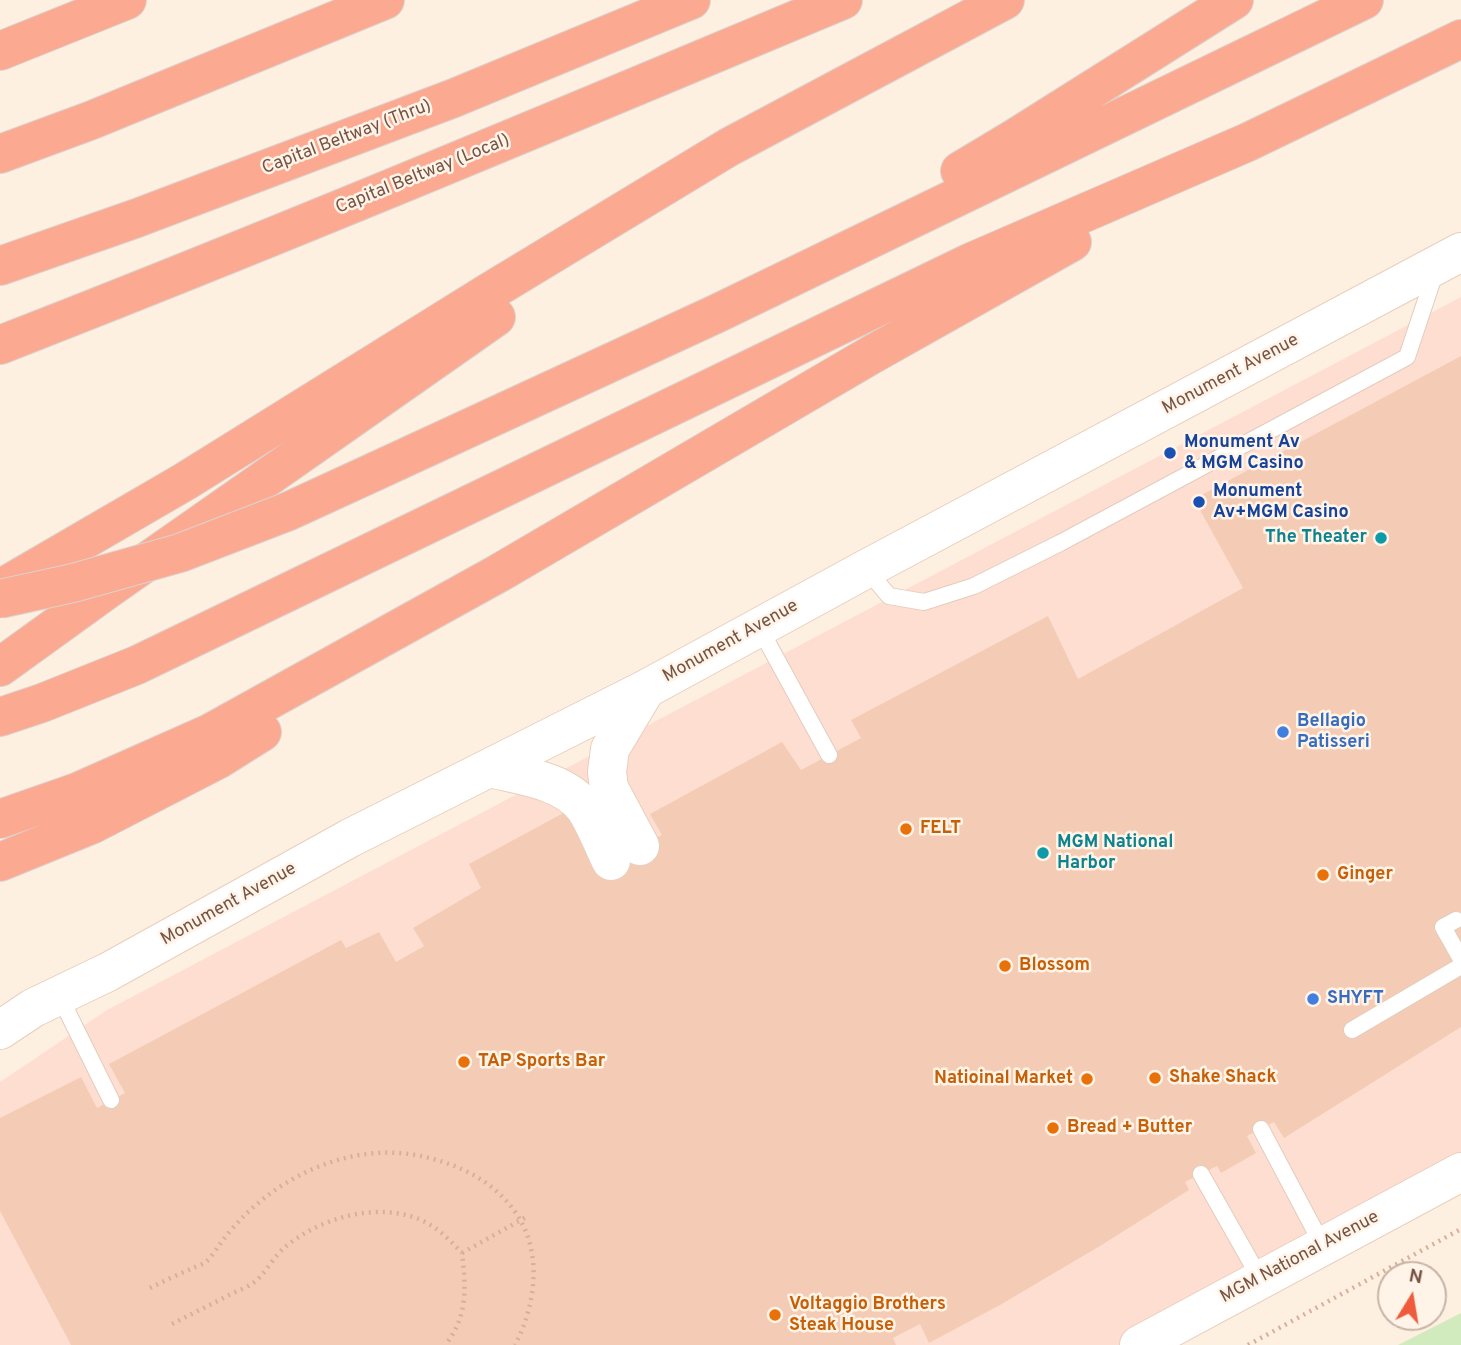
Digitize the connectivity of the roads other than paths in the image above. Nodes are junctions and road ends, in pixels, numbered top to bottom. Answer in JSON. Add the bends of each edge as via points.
{"nodes":[{"id":1,"x":127,"y":0,"type":"edge"},
{"id":2,"x":385,"y":0,"type":"edge"},
{"id":3,"x":691,"y":0,"type":"edge"},
{"id":4,"x":843,"y":0,"type":"edge"},
{"id":5,"x":1005,"y":0,"type":"edge"},
{"id":6,"x":1234,"y":0,"type":"edge"},
{"id":7,"x":1364,"y":0,"type":"edge"},
{"id":8,"x":934,"y":37,"type":"junction"},
{"id":9,"x":1461,"y":38,"type":"edge"},
{"id":10,"x":0,"y":51,"type":"edge"},
{"id":11,"x":1248,"y":142,"type":"junction"},
{"id":12,"x":0,"y":154,"type":"edge"},
{"id":13,"x":1449,"y":258,"type":"edge"},
{"id":14,"x":0,"y":266,"type":"edge"},
{"id":15,"x":718,"y":313,"type":"junction"},
{"id":16,"x":0,"y":345,"type":"edge"},
{"id":17,"x":866,"y":569,"type":"junction"},
{"id":18,"x":499,"y":573,"type":"junction"},
{"id":19,"x":0,"y":589,"type":"edge"},
{"id":20,"x":0,"y":599,"type":"edge"},
{"id":21,"x":759,"y":627,"type":"junction"},
{"id":22,"x":0,"y":667,"type":"edge"},
{"id":23,"x":646,"y":689,"type":"junction"},
{"id":24,"x":0,"y":717,"type":"edge"},
{"id":25,"x":829,"y":755,"type":"dead end"},
{"id":26,"x":490,"y":768,"type":"junction"},
{"id":27,"x":0,"y":819,"type":"edge"},
{"id":28,"x":0,"y":862,"type":"edge"},
{"id":29,"x":1456,"y":920,"type":"dead end"},
{"id":30,"x":1461,"y":959,"type":"edge"},
{"id":31,"x":1461,"y":966,"type":"edge"},
{"id":32,"x":59,"y":995,"type":"junction"},
{"id":33,"x":0,"y":1030,"type":"edge"},
{"id":34,"x":1352,"y":1030,"type":"dead end"},
{"id":35,"x":111,"y":1100,"type":"dead end"},
{"id":36,"x":1261,"y":1129,"type":"dead end"},
{"id":37,"x":1461,"y":1171,"type":"edge"},
{"id":38,"x":1201,"y":1174,"type":"dead end"},
{"id":39,"x":1323,"y":1245,"type":"junction"},
{"id":40,"x":1261,"y":1280,"type":"junction"},
{"id":41,"x":1139,"y":1345,"type":"edge"}],
"edges":[{"from":1,"to":10,"type":"highway"},
{"from":2,"to":12,"type":"highway"},
{"from":3,"to":14,"type":"highway","name":"Capital Beltway (Thru)","via":[[454,98]]},
{"from":4,"to":16,"type":"highway","name":"Capital Beltway (Local)"},
{"from":5,"to":8,"type":"highway"},
{"from":6,"to":15,"type":"highway","via":[[1015,138]]},
{"from":7,"to":15,"type":"highway"},
{"from":8,"to":19,"type":"highway","via":[[729,147],[184,482]]},
{"from":8,"to":22,"type":"highway","via":[[502,312]]},
{"from":9,"to":11,"type":"highway"},
{"from":11,"to":18,"type":"highway"},
{"from":11,"to":24,"type":"highway","via":[[969,263],[137,665]]},
{"from":13,"to":17,"type":"main road","name":"Monument Avenue"},
{"from":13,"to":17,"type":"lane","via":[[1406,356],[1071,537],[975,586],[925,602],[889,596]]},
{"from":15,"to":20,"type":"highway","bridge":true,"via":[[289,512],[180,553]]},
{"from":17,"to":21,"type":"main road","name":"Monument Avenue"},
{"from":18,"to":27,"type":"highway","via":[[210,733],[77,792]]},
{"from":18,"to":28,"type":"highway","via":[[219,759],[91,825]]},
{"from":21,"to":23,"type":"main road","name":"Monument Avenue"},
{"from":21,"to":25,"type":"lane"},
{"from":23,"to":26,"type":"main road","name":"Monument Avenue"},
{"from":23,"to":26,"type":"main road","via":[[610,749],[607,772],[626,853],[572,795],[552,784]]},
{"from":26,"to":32,"type":"main road","name":"Monument Avenue"},
{"from":29,"to":30,"type":"lane","via":[[1443,927]]},
{"from":31,"to":34,"type":"lane"},
{"from":32,"to":33,"type":"main road","name":"Monument Avenue"},
{"from":32,"to":35,"type":"lane"},
{"from":36,"to":39,"type":"lane"},
{"from":37,"to":39,"type":"main road","name":"MGM National Avenue"},
{"from":38,"to":40,"type":"lane"},
{"from":39,"to":40,"type":"main road","name":"MGM National Avenue"},
{"from":40,"to":41,"type":"main road","name":"MGM National Avenue"}]}
